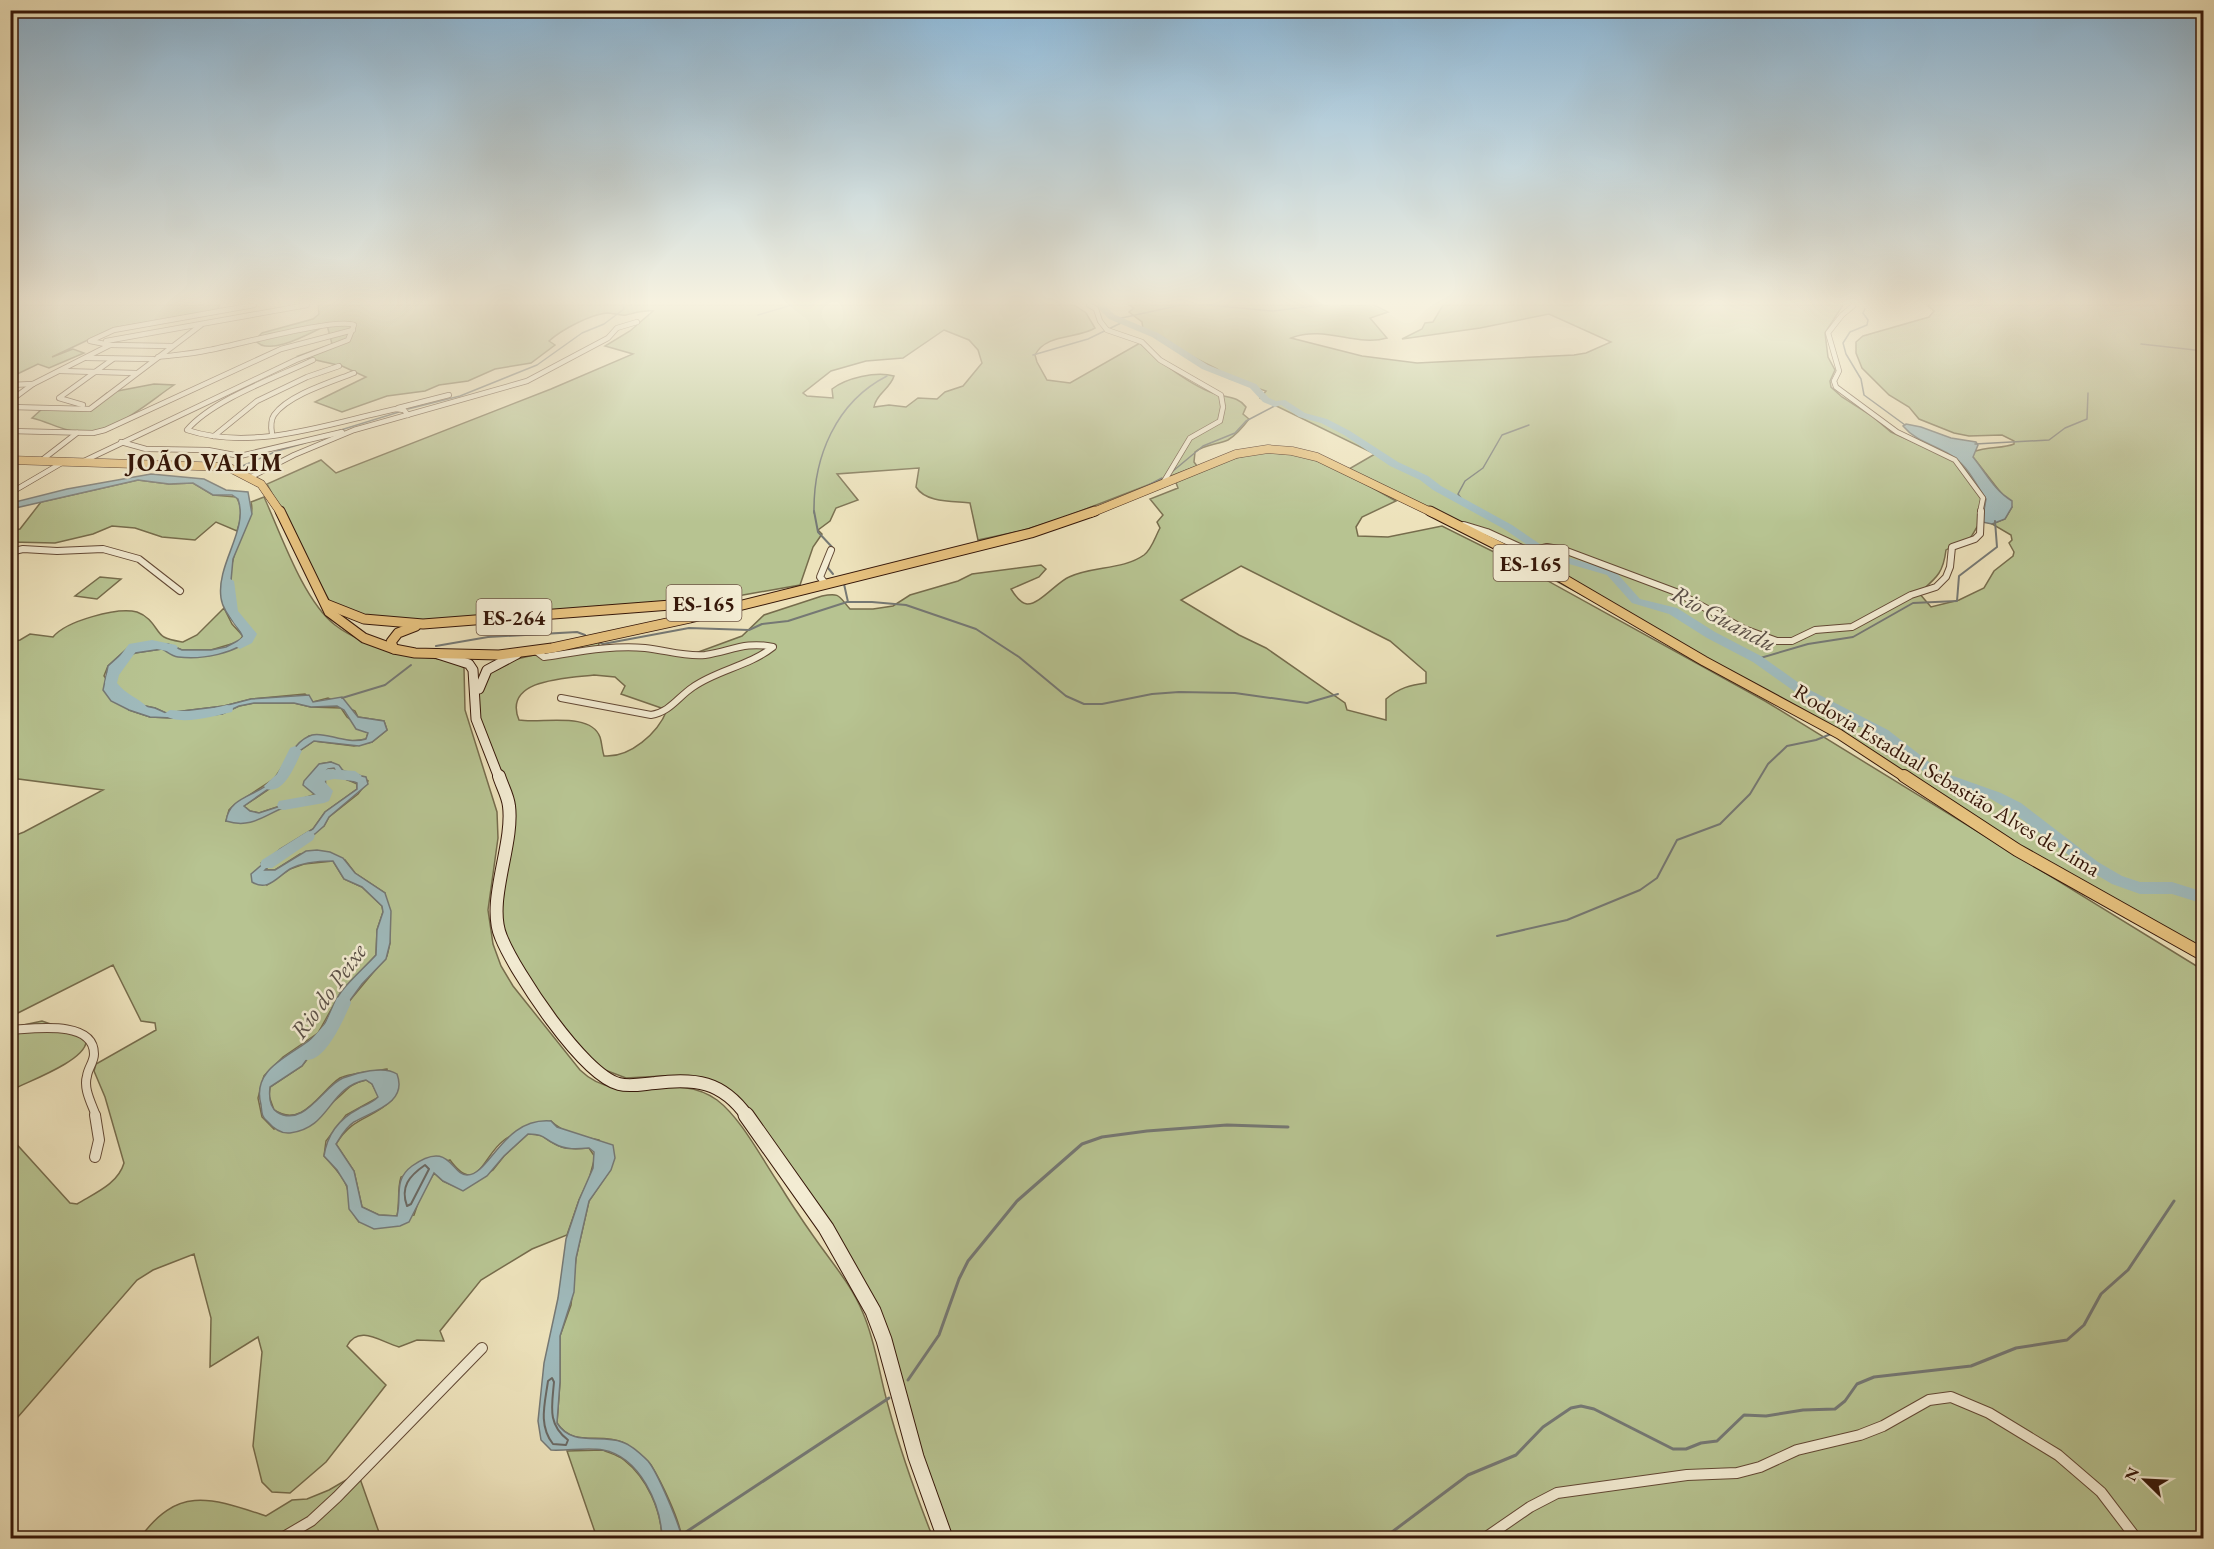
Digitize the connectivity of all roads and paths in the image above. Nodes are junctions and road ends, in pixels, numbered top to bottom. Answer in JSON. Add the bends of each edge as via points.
{"nodes":[{"id":1,"x":46,"y":377,"type":"edge"},
{"id":2,"x":88,"y":377,"type":"edge"},
{"id":3,"x":130,"y":377,"type":"edge"},
{"id":4,"x":220,"y":377,"type":"edge"},
{"id":5,"x":259,"y":377,"type":"edge"},
{"id":6,"x":279,"y":377,"type":"edge"},
{"id":7,"x":306,"y":377,"type":"edge"},
{"id":8,"x":345,"y":377,"type":"edge"},
{"id":9,"x":534,"y":377,"type":"edge"},
{"id":10,"x":1190,"y":377,"type":"edge"},
{"id":11,"x":1836,"y":377,"type":"edge"},
{"id":12,"x":33,"y":384,"type":"junction"},
{"id":13,"x":10,"y":385,"type":"edge"},
{"id":14,"x":449,"y":395,"type":"dead end"},
{"id":15,"x":10,"y":401,"type":"edge"},
{"id":16,"x":10,"y":407,"type":"edge"},
{"id":17,"x":87,"y":408,"type":"junction"},
{"id":18,"x":396,"y":409,"type":"junction"},
{"id":19,"x":408,"y":415,"type":"junction"},
{"id":20,"x":354,"y":430,"type":"junction"},
{"id":21,"x":10,"y":431,"type":"edge"},
{"id":22,"x":77,"y":433,"type":"junction"},
{"id":23,"x":272,"y":434,"type":"junction"},
{"id":24,"x":213,"y":436,"type":"junction"},
{"id":25,"x":121,"y":442,"type":"junction"},
{"id":26,"x":10,"y":460,"type":"edge"},
{"id":27,"x":42,"y":460,"type":"junction"},
{"id":28,"x":65,"y":460,"type":"junction"},
{"id":29,"x":84,"y":461,"type":"junction"},
{"id":30,"x":251,"y":477,"type":"junction"},
{"id":31,"x":1163,"y":483,"type":"junction"},
{"id":32,"x":12,"y":492,"type":"dead end"},
{"id":33,"x":1458,"y":526,"type":"junction"},
{"id":34,"x":831,"y":550,"type":"dead end"},
{"id":35,"x":10,"y":552,"type":"edge"},
{"id":36,"x":825,"y":583,"type":"junction"},
{"id":37,"x":801,"y":589,"type":"junction"},
{"id":38,"x":180,"y":591,"type":"dead end"},
{"id":39,"x":323,"y":603,"type":"junction"},
{"id":40,"x":606,"y":610,"type":"junction"},
{"id":41,"x":423,"y":624,"type":"junction"},
{"id":42,"x":624,"y":631,"type":"junction"},
{"id":43,"x":394,"y":649,"type":"junction"},
{"id":44,"x":536,"y":651,"type":"junction"},
{"id":45,"x":522,"y":652,"type":"junction"},
{"id":46,"x":437,"y":654,"type":"junction"},
{"id":47,"x":561,"y":698,"type":"dead end"},
{"id":48,"x":476,"y":719,"type":"junction"},
{"id":49,"x":2204,"y":955,"type":"edge"},
{"id":50,"x":10,"y":1030,"type":"edge"},
{"id":51,"x":95,"y":1157,"type":"dead end"},
{"id":52,"x":482,"y":1348,"type":"dead end"},
{"id":53,"x":282,"y":1539,"type":"edge"},
{"id":54,"x":945,"y":1539,"type":"edge"},
{"id":55,"x":1485,"y":1539,"type":"edge"},
{"id":56,"x":2136,"y":1539,"type":"edge"}],
"edges":[{"from":1,"to":12,"type":"street"},
{"from":2,"to":17,"type":"street","via":[[59,398]]},
{"from":3,"to":17,"type":"street"},
{"from":4,"to":22,"type":"street","via":[[116,426]]},
{"from":5,"to":25,"type":"street"},
{"from":6,"to":24,"type":"street","via":[[228,400],[188,427],[192,432]]},
{"from":7,"to":24,"type":"street","via":[[257,401]]},
{"from":8,"to":23,"type":"street","via":[[287,405],[273,417]]},
{"from":9,"to":19,"type":"street"},
{"from":10,"to":31,"type":"street","via":[[1221,395],[1223,412],[1210,430],[1186,442]]},
{"from":11,"to":33,"type":"street","via":[[1836,387],[1853,402],[1897,432],[1955,460],[1983,498],[1980,534],[1952,547],[1950,567],[1936,587],[1911,595],[1852,627],[1815,630],[1799,639],[1777,641],[1744,629],[1647,579],[1564,550],[1524,549],[1475,528]]},
{"from":12,"to":13,"type":"street"},
{"from":12,"to":15,"type":"street"},
{"from":14,"to":18,"type":"street"},
{"from":16,"to":17,"type":"street"},
{"from":18,"to":19,"type":"street"},
{"from":18,"to":23,"type":"street"},
{"from":19,"to":20,"type":"street"},
{"from":20,"to":25,"type":"street","via":[[240,456],[208,450],[146,448]]},
{"from":20,"to":30,"type":"street"},
{"from":21,"to":22,"type":"street"},
{"from":22,"to":27,"type":"street"},
{"from":23,"to":24,"type":"street","via":[[243,438]]},
{"from":25,"to":29,"type":"street"},
{"from":26,"to":27,"type":"main road","name":"Rodovia Estadual Sebastião Alves de Lima","number":"ES-264"},
{"from":27,"to":28,"type":"main road","name":"Rodovia Estadual Sebastião Alves de Lima","number":"ES-264"},
{"from":28,"to":29,"type":"main road","name":"Rodovia Estadual Sebastião Alves de Lima","number":"ES-264"},
{"from":28,"to":32,"type":"street"},
{"from":29,"to":30,"type":"main road","name":"Rodovia Estadual Sebastião Alves de Lima","number":"ES-264","via":[[210,465],[228,467]]},
{"from":30,"to":39,"type":"main road","name":"Rodovia Estadual Sebastião Alves de Lima","number":"ES-264","via":[[278,507]]},
{"from":31,"to":33,"type":"main road","name":"Rodovia Estadual Sebastião Alves de Lima","number":"ES-165","via":[[1236,454],[1268,449],[1292,451],[1360,476]]},
{"from":31,"to":36,"type":"main road","name":"Rodovia Estadual Sebastião Alves de Lima","number":"ES-165","via":[[1042,530]]},
{"from":33,"to":49,"type":"main road","name":"Rodovia Estadual Sebastião Alves de Lima","number":"ES-165","via":[[1562,578],[1839,734],[2017,850]]},
{"from":34,"to":36,"type":"street","via":[[820,577]]},
{"from":35,"to":38,"type":"street","via":[[103,549],[139,559]]},
{"from":36,"to":37,"type":"main road","name":"Rodovia Estadual Sebastião Alves de Lima","number":"ES-165"},
{"from":37,"to":40,"type":"main road","name":"Rodovia Estadual Sebastião Alves de Lima","number":"ES-165","via":[[727,602]]},
{"from":37,"to":42,"type":"main road","name":"Rodovia Estadual Sebastião Alves de Lima","number":"ES-165"},
{"from":39,"to":41,"type":"main road","name":"Rodovia Estadual Sebastião Alves de Lima","number":"ES-264","via":[[364,619]]},
{"from":39,"to":43,"type":"main road","name":"Rodovia Estadual Sebastião Alves de Lima","number":"ES-264","via":[[364,638]]},
{"from":40,"to":41,"type":"main road","name":"Rodovia Estadual Sebastião Alves de Lima","number":"ES-264"},
{"from":40,"to":42,"type":"main road","via":[[638,613],[639,621]]},
{"from":41,"to":43,"type":"main road","via":[[392,637]]},
{"from":42,"to":44,"type":"main road","name":"Rodovia Estadual Sebastião Alves de Lima","number":"ES-264"},
{"from":43,"to":46,"type":"main road","name":"Rodovia Estadual Sebastião Alves de Lima","number":"ES-264"},
{"from":44,"to":45,"type":"main road","name":"Rodovia Estadual Sebastião Alves de Lima","number":"ES-264"},
{"from":44,"to":47,"type":"street","via":[[544,657],[606,648],[704,655],[756,643],[773,647],[694,686],[663,713],[651,715]]},
{"from":45,"to":46,"type":"main road","name":"Rodovia Estadual Sebastião Alves de Lima","number":"ES-264"},
{"from":45,"to":48,"type":"main road","via":[[496,662],[480,677]]},
{"from":46,"to":48,"type":"main road","via":[[469,664],[473,670]]},
{"from":48,"to":54,"type":"main road","via":[[509,805],[497,908],[500,933],[511,961],[556,1026],[602,1077],[619,1084],[703,1082],[727,1094],[744,1112],[826,1228],[873,1311]]},
{"from":50,"to":51,"type":"street","via":[[71,1029],[89,1037],[94,1057],[86,1073],[86,1084],[100,1145]]},
{"from":52,"to":53,"type":"street","via":[[312,1521]]},
{"from":55,"to":56,"type":"street","via":[[1557,1493],[1687,1475],[1737,1473],[1797,1450],[1860,1435],[1929,1400],[1951,1397],[1989,1413],[2058,1455],[2101,1492]]}]}
